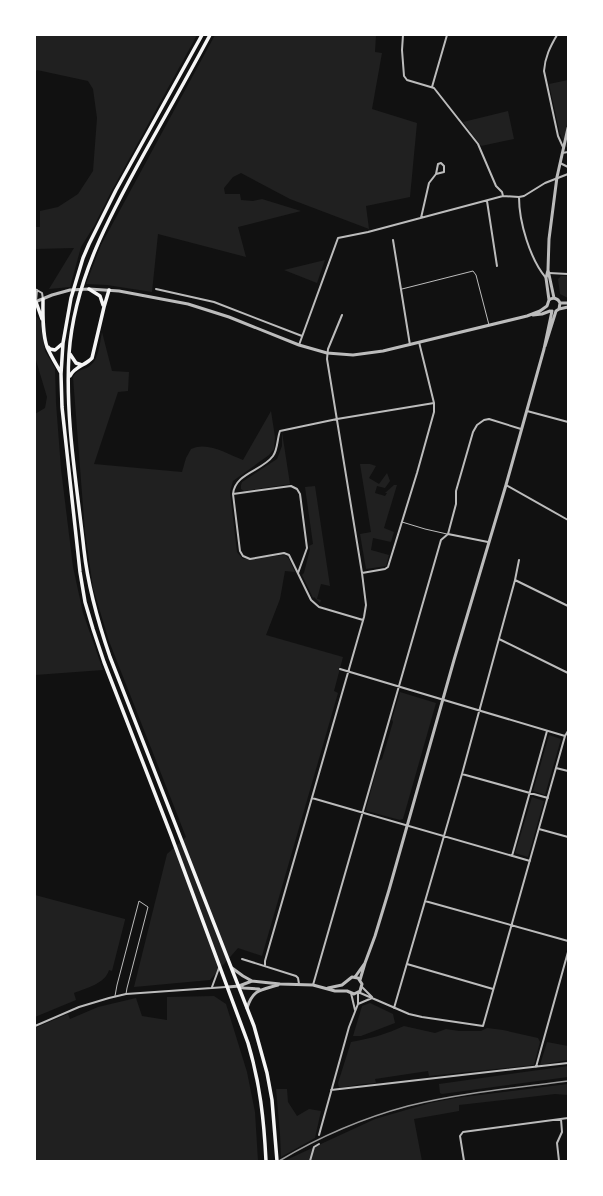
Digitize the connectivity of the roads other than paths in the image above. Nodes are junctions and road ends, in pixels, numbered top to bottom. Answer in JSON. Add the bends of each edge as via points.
{"nodes":[{"id":1,"x":202,"y":35,"type":"edge"},
{"id":2,"x":210,"y":35,"type":"edge"},
{"id":3,"x":402,"y":35,"type":"edge"},
{"id":4,"x":447,"y":35,"type":"edge"},
{"id":5,"x":557,"y":35,"type":"edge"},
{"id":6,"x":432,"y":87,"type":"junction"},
{"id":7,"x":568,"y":128,"type":"edge"},
{"id":8,"x":563,"y":147,"type":"junction"},
{"id":9,"x":568,"y":152,"type":"edge"},
{"id":10,"x":562,"y":153,"type":"junction"},
{"id":11,"x":560,"y":163,"type":"junction"},
{"id":12,"x":568,"y":167,"type":"edge"},
{"id":13,"x":436,"y":174,"type":"junction"},
{"id":14,"x":568,"y":174,"type":"edge"},
{"id":15,"x":557,"y":177,"type":"junction"},
{"id":16,"x":503,"y":196,"type":"junction"},
{"id":17,"x":519,"y":197,"type":"junction"},
{"id":18,"x":487,"y":201,"type":"junction"},
{"id":19,"x":421,"y":218,"type":"junction"},
{"id":20,"x":393,"y":240,"type":"dead end"},
{"id":21,"x":497,"y":266,"type":"dead end"},
{"id":22,"x":549,"y":271,"type":"junction"},
{"id":23,"x":568,"y":274,"type":"edge"},
{"id":24,"x":546,"y":278,"type":"junction"},
{"id":25,"x":89,"y":289,"type":"junction"},
{"id":26,"x":156,"y":289,"type":"dead end"},
{"id":27,"x":401,"y":289,"type":"junction"},
{"id":28,"x":36,"y":290,"type":"edge"},
{"id":29,"x":109,"y":290,"type":"junction"},
{"id":30,"x":43,"y":298,"type":"junction"},
{"id":31,"x":554,"y":298,"type":"junction"},
{"id":32,"x":549,"y":300,"type":"junction"},
{"id":33,"x":36,"y":302,"type":"edge"},
{"id":34,"x":560,"y":303,"type":"junction"},
{"id":35,"x":568,"y":303,"type":"edge"},
{"id":36,"x":547,"y":306,"type":"junction"},
{"id":37,"x":104,"y":307,"type":"junction"},
{"id":38,"x":568,"y":307,"type":"edge"},
{"id":39,"x":558,"y":310,"type":"junction"},
{"id":40,"x":551,"y":311,"type":"junction"},
{"id":41,"x":542,"y":314,"type":"junction"},
{"id":42,"x":342,"y":315,"type":"dead end"},
{"id":43,"x":527,"y":316,"type":"junction"},
{"id":44,"x":549,"y":321,"type":"junction"},
{"id":45,"x":43,"y":323,"type":"junction"},
{"id":46,"x":490,"y":325,"type":"junction"},
{"id":47,"x":302,"y":336,"type":"junction"},
{"id":48,"x":419,"y":342,"type":"junction"},
{"id":49,"x":63,"y":343,"type":"junction"},
{"id":50,"x":299,"y":345,"type":"junction"},
{"id":51,"x":410,"y":345,"type":"junction"},
{"id":52,"x":47,"y":346,"type":"junction"},
{"id":53,"x":544,"y":349,"type":"junction"},
{"id":54,"x":69,"y":353,"type":"junction"},
{"id":55,"x":327,"y":353,"type":"junction"},
{"id":56,"x":82,"y":365,"type":"junction"},
{"id":57,"x":61,"y":374,"type":"junction"},
{"id":58,"x":68,"y":379,"type":"junction"},
{"id":59,"x":434,"y":403,"type":"junction"},
{"id":60,"x":526,"y":411,"type":"junction"},
{"id":61,"x":337,"y":419,"type":"junction"},
{"id":62,"x":568,"y":422,"type":"edge"},
{"id":63,"x":521,"y":429,"type":"junction"},
{"id":64,"x":506,"y":485,"type":"junction"},
{"id":65,"x":233,"y":494,"type":"junction"},
{"id":66,"x":568,"y":520,"type":"edge"},
{"id":67,"x":402,"y":522,"type":"junction"},
{"id":68,"x":448,"y":534,"type":"junction"},
{"id":69,"x":488,"y":542,"type":"junction"},
{"id":70,"x":519,"y":560,"type":"dead end"},
{"id":71,"x":298,"y":573,"type":"junction"},
{"id":72,"x":362,"y":573,"type":"junction"},
{"id":73,"x":515,"y":580,"type":"junction"},
{"id":74,"x":568,"y":606,"type":"edge"},
{"id":75,"x":363,"y":620,"type":"junction"},
{"id":76,"x":499,"y":639,"type":"junction"},
{"id":77,"x":340,"y":669,"type":"dead end"},
{"id":78,"x":348,"y":672,"type":"junction"},
{"id":79,"x":568,"y":673,"type":"edge"},
{"id":80,"x":399,"y":687,"type":"junction"},
{"id":81,"x":444,"y":700,"type":"junction"},
{"id":82,"x":479,"y":711,"type":"junction"},
{"id":83,"x":547,"y":731,"type":"junction"},
{"id":84,"x":568,"y":731,"type":"edge"},
{"id":85,"x":565,"y":736,"type":"junction"},
{"id":86,"x":556,"y":768,"type":"junction"},
{"id":87,"x":568,"y":771,"type":"edge"},
{"id":88,"x":462,"y":774,"type":"junction"},
{"id":89,"x":530,"y":793,"type":"junction"},
{"id":90,"x":312,"y":798,"type":"junction"},
{"id":91,"x":548,"y":798,"type":"junction"},
{"id":92,"x":363,"y":813,"type":"junction"},
{"id":93,"x":408,"y":825,"type":"junction"},
{"id":94,"x":539,"y":829,"type":"junction"},
{"id":95,"x":444,"y":836,"type":"junction"},
{"id":96,"x":568,"y":837,"type":"edge"},
{"id":97,"x":512,"y":856,"type":"junction"},
{"id":98,"x":530,"y":861,"type":"junction"},
{"id":99,"x":425,"y":901,"type":"junction"},
{"id":100,"x":512,"y":925,"type":"junction"},
{"id":101,"x":568,"y":941,"type":"edge"},
{"id":102,"x":568,"y":952,"type":"edge"},
{"id":103,"x":242,"y":958,"type":"dead end"},
{"id":104,"x":364,"y":963,"type":"junction"},
{"id":105,"x":407,"y":964,"type":"junction"},
{"id":106,"x":265,"y":965,"type":"junction"},
{"id":107,"x":220,"y":967,"type":"junction"},
{"id":108,"x":231,"y":967,"type":"junction"},
{"id":109,"x":354,"y":977,"type":"junction"},
{"id":110,"x":360,"y":980,"type":"junction"},
{"id":111,"x":252,"y":981,"type":"junction"},
{"id":112,"x":345,"y":983,"type":"junction"},
{"id":113,"x":280,"y":984,"type":"junction"},
{"id":114,"x":300,"y":984,"type":"junction"},
{"id":115,"x":313,"y":985,"type":"junction"},
{"id":116,"x":239,"y":986,"type":"junction"},
{"id":117,"x":362,"y":986,"type":"junction"},
{"id":118,"x":212,"y":987,"type":"junction"},
{"id":119,"x":228,"y":987,"type":"junction"},
{"id":120,"x":328,"y":988,"type":"junction"},
{"id":121,"x":493,"y":989,"type":"junction"},
{"id":122,"x":261,"y":990,"type":"junction"},
{"id":123,"x":347,"y":990,"type":"junction"},
{"id":124,"x":358,"y":992,"type":"junction"},
{"id":125,"x":351,"y":993,"type":"junction"},
{"id":126,"x":126,"y":994,"type":"junction"},
{"id":127,"x":115,"y":996,"type":"junction"},
{"id":128,"x":373,"y":998,"type":"junction"},
{"id":129,"x":358,"y":1004,"type":"junction"},
{"id":130,"x":247,"y":1008,"type":"junction"},
{"id":131,"x":394,"y":1008,"type":"junction"},
{"id":132,"x":355,"y":1011,"type":"junction"},
{"id":133,"x":35,"y":1026,"type":"edge"},
{"id":134,"x":568,"y":1063,"type":"edge"},
{"id":135,"x":536,"y":1067,"type":"junction"},
{"id":136,"x":331,"y":1090,"type":"junction"},
{"id":137,"x":568,"y":1118,"type":"edge"},
{"id":138,"x":561,"y":1119,"type":"junction"},
{"id":139,"x":319,"y":1135,"type":"dead end"},
{"id":140,"x":319,"y":1144,"type":"dead end"},
{"id":141,"x":266,"y":1161,"type":"edge"},
{"id":142,"x":277,"y":1161,"type":"edge"},
{"id":143,"x":310,"y":1161,"type":"edge"},
{"id":144,"x":464,"y":1161,"type":"edge"},
{"id":145,"x":559,"y":1161,"type":"edge"}],
"edges":[{"from":1,"to":49,"type":"main road","via":[[88,244],[71,298]]},
{"from":2,"to":54,"type":"main road","via":[[122,194],[94,251],[78,300]]},
{"from":3,"to":6,"type":"street","via":[[404,76],[407,80]]},
{"from":4,"to":6,"type":"street"},
{"from":5,"to":8,"type":"street","via":[[548,51],[544,71],[558,136]]},
{"from":6,"to":16,"type":"street","via":[[478,144]]},
{"from":7,"to":8,"type":"street"},
{"from":8,"to":10,"type":"street"},
{"from":9,"to":10,"type":"street"},
{"from":10,"to":11,"type":"street"},
{"from":11,"to":12,"type":"street"},
{"from":11,"to":15,"type":"street"},
{"from":13,"to":13,"type":"street","via":[[444,172],[441,162],[438,164]]},
{"from":13,"to":19,"type":"street","via":[[429,183]]},
{"from":14,"to":15,"type":"street"},
{"from":15,"to":17,"type":"street"},
{"from":15,"to":22,"type":"street","via":[[549,239]]},
{"from":16,"to":17,"type":"street"},
{"from":16,"to":18,"type":"street"},
{"from":17,"to":24,"type":"street","via":[[519,210],[532,256]]},
{"from":18,"to":19,"type":"street"},
{"from":18,"to":21,"type":"street"},
{"from":19,"to":47,"type":"street","via":[[338,238]]},
{"from":20,"to":27,"type":"street"},
{"from":22,"to":23,"type":"street"},
{"from":22,"to":24,"type":"street"},
{"from":22,"to":31,"type":"street"},
{"from":24,"to":32,"type":"street"},
{"from":25,"to":29,"type":"street"},
{"from":25,"to":30,"type":"street","via":[[63,292]]},
{"from":25,"to":37,"type":"main road","via":[[100,296]]},
{"from":26,"to":47,"type":"street","via":[[214,302]]},
{"from":27,"to":46,"type":"lane","via":[[473,271]]},
{"from":27,"to":51,"type":"street"},
{"from":28,"to":30,"type":"street"},
{"from":28,"to":33,"type":"street"},
{"from":29,"to":37,"type":"main road"},
{"from":29,"to":50,"type":"street","via":[[207,309]]},
{"from":30,"to":33,"type":"street"},
{"from":30,"to":45,"type":"main road"},
{"from":31,"to":32,"type":"street"},
{"from":31,"to":34,"type":"street"},
{"from":32,"to":36,"type":"street"},
{"from":33,"to":45,"type":"main road"},
{"from":34,"to":35,"type":"street"},
{"from":34,"to":39,"type":"street"},
{"from":36,"to":40,"type":"street"},
{"from":36,"to":43,"type":"street"},
{"from":37,"to":56,"type":"main road","via":[[92,358]]},
{"from":38,"to":39,"type":"street"},
{"from":39,"to":40,"type":"street"},
{"from":39,"to":53,"type":"street"},
{"from":40,"to":41,"type":"street"},
{"from":40,"to":44,"type":"street"},
{"from":41,"to":43,"type":"street"},
{"from":41,"to":44,"type":"street"},
{"from":42,"to":55,"type":"street"},
{"from":43,"to":46,"type":"street"},
{"from":44,"to":53,"type":"street"},
{"from":45,"to":52,"type":"main road"},
{"from":46,"to":48,"type":"street"},
{"from":47,"to":50,"type":"street"},
{"from":48,"to":51,"type":"street"},
{"from":48,"to":59,"type":"street"},
{"from":49,"to":52,"type":"main road","via":[[55,350]]},
{"from":49,"to":57,"type":"main road"},
{"from":50,"to":55,"type":"street"},
{"from":51,"to":55,"type":"street","via":[[369,354]]},
{"from":52,"to":57,"type":"main road"},
{"from":53,"to":60,"type":"street"},
{"from":54,"to":56,"type":"main road","via":[[76,363]]},
{"from":54,"to":58,"type":"main road"},
{"from":55,"to":61,"type":"street"},
{"from":56,"to":58,"type":"main road","via":[[72,371]]},
{"from":57,"to":107,"type":"main road","via":[[74,532],[85,602],[104,662]]},
{"from":58,"to":108,"type":"main road","via":[[86,568],[96,613],[110,657]]},
{"from":59,"to":61,"type":"street"},
{"from":59,"to":67,"type":"street","via":[[434,412]]},
{"from":60,"to":62,"type":"street"},
{"from":60,"to":63,"type":"street"},
{"from":61,"to":65,"type":"street","via":[[280,431],[272,458],[237,482]]},
{"from":61,"to":72,"type":"street"},
{"from":63,"to":64,"type":"street"},
{"from":63,"to":68,"type":"street","via":[[488,419],[477,425],[456,492],[456,504]]},
{"from":64,"to":66,"type":"street"},
{"from":64,"to":69,"type":"street"},
{"from":65,"to":71,"type":"street","via":[[240,551],[243,556],[250,559],[284,553],[292,558]]},
{"from":65,"to":71,"type":"street","via":[[291,486],[297,488],[307,548]]},
{"from":67,"to":68,"type":"lane"},
{"from":67,"to":72,"type":"street","via":[[388,568]]},
{"from":68,"to":69,"type":"street"},
{"from":68,"to":80,"type":"street","via":[[440,540]]},
{"from":69,"to":81,"type":"street"},
{"from":70,"to":73,"type":"street"},
{"from":71,"to":75,"type":"street","via":[[311,600],[319,607]]},
{"from":72,"to":75,"type":"street","via":[[366,605]]},
{"from":73,"to":74,"type":"street"},
{"from":73,"to":76,"type":"street"},
{"from":75,"to":78,"type":"street"},
{"from":76,"to":79,"type":"street"},
{"from":76,"to":82,"type":"street"},
{"from":77,"to":78,"type":"street"},
{"from":78,"to":80,"type":"street"},
{"from":78,"to":90,"type":"street"},
{"from":80,"to":81,"type":"street"},
{"from":80,"to":92,"type":"street"},
{"from":81,"to":82,"type":"street"},
{"from":81,"to":93,"type":"street"},
{"from":82,"to":83,"type":"street"},
{"from":82,"to":88,"type":"street"},
{"from":83,"to":85,"type":"street"},
{"from":83,"to":89,"type":"street"},
{"from":84,"to":85,"type":"street"},
{"from":85,"to":86,"type":"street"},
{"from":86,"to":87,"type":"street"},
{"from":86,"to":91,"type":"street"},
{"from":88,"to":89,"type":"street"},
{"from":88,"to":95,"type":"street"},
{"from":89,"to":91,"type":"street"},
{"from":89,"to":97,"type":"street"},
{"from":90,"to":92,"type":"street"},
{"from":90,"to":106,"type":"street"},
{"from":91,"to":94,"type":"street"},
{"from":92,"to":93,"type":"street"},
{"from":92,"to":115,"type":"street"},
{"from":93,"to":95,"type":"street"},
{"from":93,"to":104,"type":"street","via":[[380,921]]},
{"from":94,"to":96,"type":"street"},
{"from":94,"to":98,"type":"street"},
{"from":95,"to":97,"type":"street"},
{"from":95,"to":99,"type":"street"},
{"from":97,"to":98,"type":"street"},
{"from":98,"to":100,"type":"street"},
{"from":99,"to":100,"type":"street"},
{"from":99,"to":105,"type":"street"},
{"from":100,"to":101,"type":"street"},
{"from":100,"to":121,"type":"street"},
{"from":102,"to":135,"type":"street"},
{"from":103,"to":106,"type":"street"},
{"from":104,"to":109,"type":"street"},
{"from":104,"to":110,"type":"street"},
{"from":105,"to":121,"type":"street"},
{"from":105,"to":131,"type":"street"},
{"from":106,"to":114,"type":"street","via":[[296,976]]},
{"from":107,"to":118,"type":"street"},
{"from":107,"to":119,"type":"main road"},
{"from":108,"to":111,"type":"street"},
{"from":108,"to":116,"type":"main road"},
{"from":109,"to":110,"type":"street"},
{"from":109,"to":112,"type":"street"},
{"from":110,"to":117,"type":"street"},
{"from":111,"to":113,"type":"street"},
{"from":111,"to":116,"type":"street"},
{"from":112,"to":120,"type":"street"},
{"from":112,"to":123,"type":"street"},
{"from":113,"to":114,"type":"street"},
{"from":113,"to":122,"type":"street"},
{"from":114,"to":115,"type":"street"},
{"from":115,"to":120,"type":"street"},
{"from":116,"to":119,"type":"street"},
{"from":116,"to":122,"type":"street"},
{"from":116,"to":130,"type":"main road"},
{"from":117,"to":124,"type":"street"},
{"from":117,"to":128,"type":"street"},
{"from":118,"to":119,"type":"street"},
{"from":118,"to":126,"type":"street"},
{"from":119,"to":141,"type":"main road","via":[[248,1043],[258,1082]]},
{"from":120,"to":123,"type":"street","via":[[335,991]]},
{"from":121,"to":131,"type":"street","via":[[483,1026],[422,1017]]},
{"from":122,"to":130,"type":"street","via":[[252,996]]},
{"from":123,"to":125,"type":"street"},
{"from":124,"to":125,"type":"street"},
{"from":124,"to":128,"type":"street"},
{"from":124,"to":129,"type":"street"},
{"from":125,"to":132,"type":"street"},
{"from":126,"to":127,"type":"street"},
{"from":126,"to":127,"type":"lane","via":[[148,907],[139,901]]},
{"from":127,"to":133,"type":"street","via":[[92,1002]]},
{"from":128,"to":129,"type":"street"},
{"from":128,"to":131,"type":"street"},
{"from":129,"to":132,"type":"street"},
{"from":130,"to":142,"type":"main road","via":[[268,1078]]},
{"from":132,"to":136,"type":"street"},
{"from":134,"to":135,"type":"street"},
{"from":135,"to":136,"type":"street"},
{"from":136,"to":139,"type":"street"},
{"from":137,"to":138,"type":"street"},
{"from":138,"to":144,"type":"street","via":[[463,1132],[460,1136]]},
{"from":138,"to":145,"type":"street","via":[[562,1132],[557,1143]]},
{"from":140,"to":143,"type":"street","via":[[314,1147]]}]}
